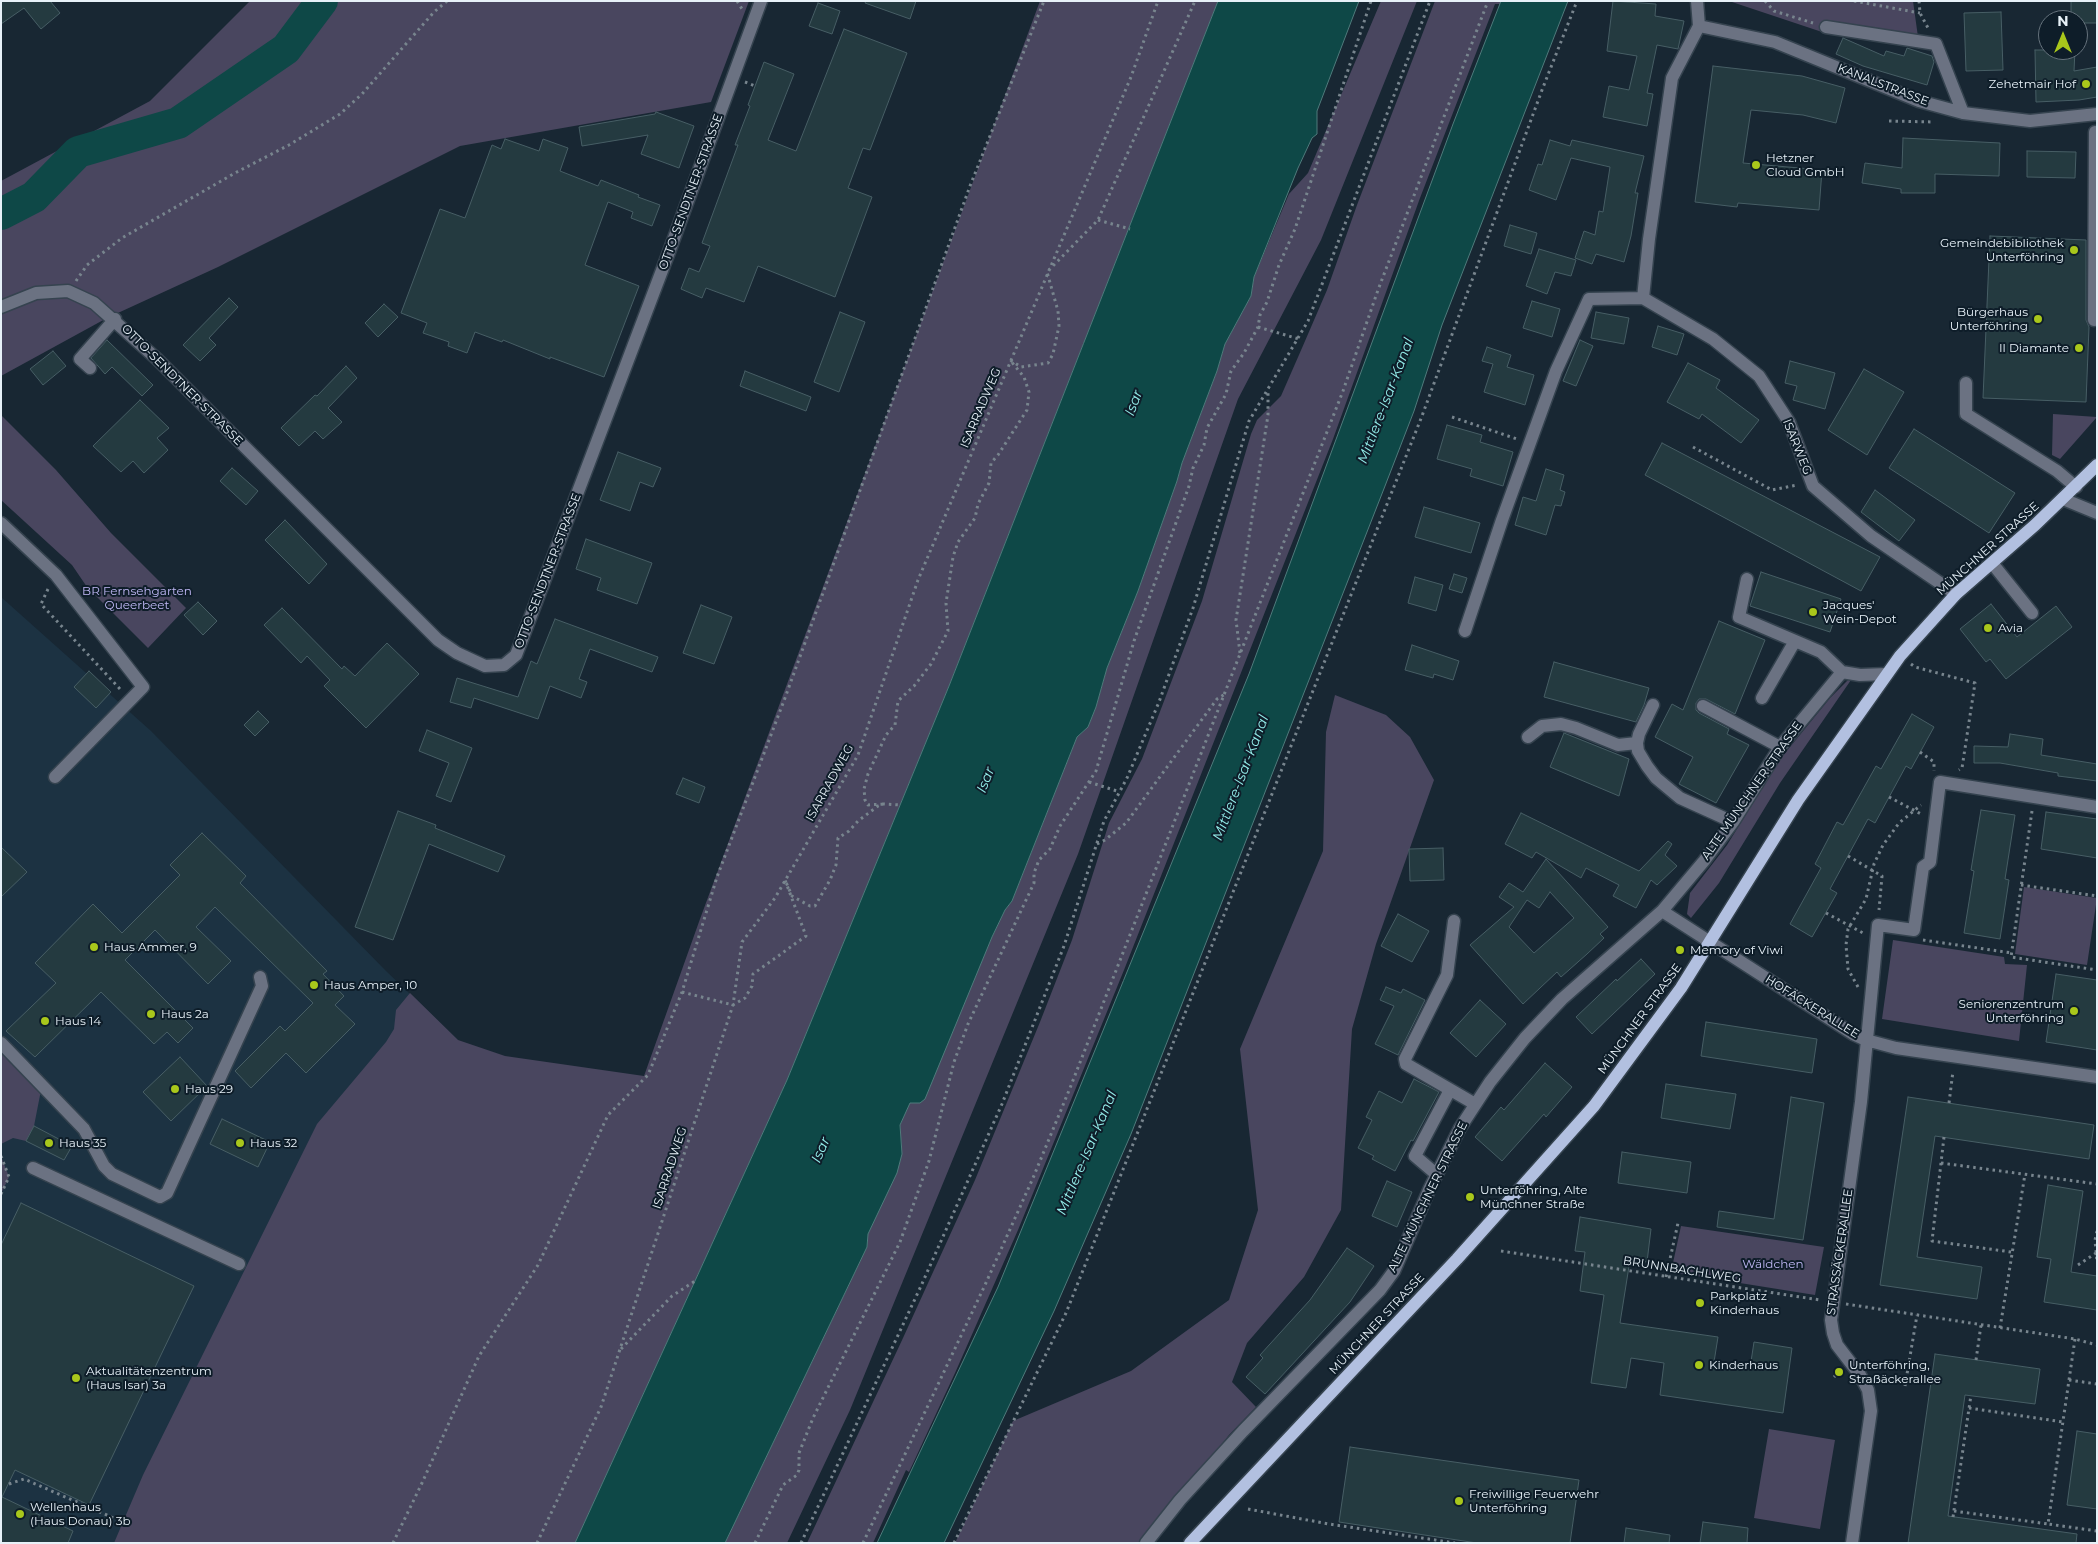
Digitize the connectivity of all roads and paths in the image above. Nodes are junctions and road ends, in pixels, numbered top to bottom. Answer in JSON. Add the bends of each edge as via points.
{"nodes":[{"id":1,"x":447,"y":1,"type":"edge"},
{"id":2,"x":761,"y":1,"type":"edge"},
{"id":3,"x":1044,"y":1,"type":"edge"},
{"id":4,"x":1158,"y":1,"type":"edge"},
{"id":5,"x":1195,"y":1,"type":"edge"},
{"id":6,"x":1371,"y":1,"type":"edge"},
{"id":7,"x":1430,"y":1,"type":"edge"},
{"id":8,"x":1488,"y":1,"type":"edge"},
{"id":9,"x":1577,"y":1,"type":"edge"},
{"id":10,"x":1697,"y":1,"type":"edge"},
{"id":11,"x":1766,"y":1,"type":"edge"},
{"id":12,"x":1854,"y":1,"type":"edge"},
{"id":13,"x":1919,"y":1,"type":"edge"},
{"id":14,"x":1920,"y":13,"type":"junction"},
{"id":15,"x":1698,"y":26,"type":"junction"},
{"id":16,"x":1826,"y":27,"type":"joint"},
{"id":17,"x":1936,"y":44,"type":"junction"},
{"id":18,"x":1963,"y":113,"type":"junction"},
{"id":19,"x":2097,"y":114,"type":"edge"},
{"id":20,"x":2095,"y":132,"type":"dead end"},
{"id":21,"x":1098,"y":220,"type":"junction"},
{"id":22,"x":1130,"y":229,"type":"dead end"},
{"id":23,"x":1047,"y":272,"type":"junction"},
{"id":24,"x":68,"y":291,"type":"junction"},
{"id":25,"x":1643,"y":298,"type":"junction"},
{"id":26,"x":1,"y":307,"type":"edge"},
{"id":27,"x":115,"y":320,"type":"junction"},
{"id":28,"x":2094,"y":320,"type":"dead end"},
{"id":29,"x":1258,"y":327,"type":"junction"},
{"id":30,"x":1299,"y":339,"type":"junction"},
{"id":31,"x":1010,"y":360,"type":"junction"},
{"id":32,"x":90,"y":368,"type":"dead end"},
{"id":33,"x":1966,"y":383,"type":"dead end"},
{"id":34,"x":1268,"y":392,"type":"junction"},
{"id":35,"x":1452,"y":417,"type":"dead end"},
{"id":36,"x":1529,"y":443,"type":"junction"},
{"id":37,"x":1693,"y":448,"type":"dead end"},
{"id":38,"x":2097,"y":465,"type":"edge"},
{"id":39,"x":1798,"y":485,"type":"dead end"},
{"id":40,"x":2076,"y":487,"type":"junction"},
{"id":41,"x":2063,"y":499,"type":"junction"},
{"id":42,"x":2097,"y":513,"type":"edge"},
{"id":43,"x":1,"y":523,"type":"edge"},
{"id":44,"x":1992,"y":563,"type":"junction"},
{"id":45,"x":56,"y":575,"type":"junction"},
{"id":46,"x":1747,"y":579,"type":"dead end"},
{"id":47,"x":1956,"y":594,"type":"junction"},
{"id":48,"x":2032,"y":613,"type":"dead end"},
{"id":49,"x":1464,"y":631,"type":"dead end"},
{"id":50,"x":1795,"y":641,"type":"junction"},
{"id":51,"x":1240,"y":655,"type":"junction"},
{"id":52,"x":1900,"y":656,"type":"junction"},
{"id":53,"x":1842,"y":672,"type":"junction"},
{"id":54,"x":1887,"y":674,"type":"junction"},
{"id":55,"x":1225,"y":694,"type":"junction"},
{"id":56,"x":114,"y":696,"type":"dead end"},
{"id":57,"x":1762,"y":698,"type":"dead end"},
{"id":58,"x":1654,"y":706,"type":"dead end"},
{"id":59,"x":1703,"y":706,"type":"dead end"},
{"id":60,"x":1528,"y":737,"type":"dead end"},
{"id":61,"x":1637,"y":743,"type":"junction"},
{"id":62,"x":1780,"y":747,"type":"junction"},
{"id":63,"x":1920,"y":752,"type":"dead end"},
{"id":64,"x":55,"y":777,"type":"dead end"},
{"id":65,"x":1089,"y":782,"type":"junction"},
{"id":66,"x":1940,"y":782,"type":"junction"},
{"id":67,"x":1120,"y":792,"type":"junction"},
{"id":68,"x":1889,"y":797,"type":"dead end"},
{"id":69,"x":2034,"y":797,"type":"junction"},
{"id":70,"x":1923,"y":801,"type":"dead end"},
{"id":71,"x":883,"y":804,"type":"junction"},
{"id":72,"x":900,"y":805,"type":"dead end"},
{"id":73,"x":2097,"y":807,"type":"edge"},
{"id":74,"x":1915,"y":811,"type":"junction"},
{"id":75,"x":1935,"y":821,"type":"junction"},
{"id":76,"x":1733,"y":822,"type":"junction"},
{"id":77,"x":1096,"y":844,"type":"junction"},
{"id":78,"x":1848,"y":856,"type":"dead end"},
{"id":79,"x":1872,"y":870,"type":"junction"},
{"id":80,"x":785,"y":880,"type":"junction"},
{"id":81,"x":2022,"y":885,"type":"junction"},
{"id":82,"x":2097,"y":896,"type":"edge"},
{"id":83,"x":1662,"y":911,"type":"junction"},
{"id":84,"x":1826,"y":913,"type":"dead end"},
{"id":85,"x":1454,"y":921,"type":"dead end"},
{"id":86,"x":1878,"y":925,"type":"junction"},
{"id":87,"x":1850,"y":926,"type":"junction"},
{"id":88,"x":1914,"y":930,"type":"junction"},
{"id":89,"x":1877,"y":941,"type":"junction"},
{"id":90,"x":1710,"y":942,"type":"junction"},
{"id":91,"x":2012,"y":954,"type":"junction"},
{"id":92,"x":2097,"y":970,"type":"edge"},
{"id":93,"x":260,"y":977,"type":"dead end"},
{"id":94,"x":682,"y":992,"type":"junction"},
{"id":95,"x":1870,"y":1002,"type":"junction"},
{"id":96,"x":733,"y":1005,"type":"junction"},
{"id":97,"x":1866,"y":1040,"type":"junction"},
{"id":98,"x":1,"y":1043,"type":"edge"},
{"id":99,"x":1955,"y":1056,"type":"junction"},
{"id":100,"x":2097,"y":1077,"type":"edge"},
{"id":101,"x":1450,"y":1090,"type":"junction"},
{"id":102,"x":1949,"y":1103,"type":"dead end"},
{"id":103,"x":1475,"y":1104,"type":"junction"},
{"id":104,"x":1944,"y":1137,"type":"dead end"},
{"id":105,"x":1,"y":1156,"type":"edge"},
{"id":106,"x":1941,"y":1163,"type":"junction"},
{"id":107,"x":33,"y":1168,"type":"dead end"},
{"id":108,"x":1436,"y":1174,"type":"junction"},
{"id":109,"x":2025,"y":1174,"type":"junction"},
{"id":110,"x":2097,"y":1184,"type":"edge"},
{"id":111,"x":1,"y":1194,"type":"edge"},
{"id":112,"x":1678,"y":1223,"type":"dead end"},
{"id":113,"x":2097,"y":1231,"type":"edge"},
{"id":114,"x":1500,"y":1251,"type":"dead end"},
{"id":115,"x":2011,"y":1252,"type":"junction"},
{"id":116,"x":2096,"y":1253,"type":"edge"},
{"id":117,"x":2097,"y":1262,"type":"edge"},
{"id":118,"x":239,"y":1264,"type":"dead end"},
{"id":119,"x":2078,"y":1265,"type":"dead end"},
{"id":120,"x":1666,"y":1277,"type":"junction"},
{"id":121,"x":695,"y":1281,"type":"dead end"},
{"id":122,"x":1832,"y":1302,"type":"junction"},
{"id":123,"x":1917,"y":1315,"type":"junction"},
{"id":124,"x":1981,"y":1325,"type":"junction"},
{"id":125,"x":2000,"y":1328,"type":"junction"},
{"id":126,"x":2075,"y":1339,"type":"junction"},
{"id":127,"x":2097,"y":1345,"type":"edge"},
{"id":128,"x":620,"y":1350,"type":"junction"},
{"id":129,"x":1976,"y":1360,"type":"dead end"},
{"id":130,"x":1840,"y":1372,"type":"dead end"},
{"id":131,"x":1834,"y":1377,"type":"dead end"},
{"id":132,"x":2069,"y":1380,"type":"junction"},
{"id":133,"x":2097,"y":1384,"type":"edge"},
{"id":134,"x":1906,"y":1386,"type":"dead end"},
{"id":135,"x":1971,"y":1395,"type":"dead end"},
{"id":136,"x":1969,"y":1408,"type":"junction"},
{"id":137,"x":2063,"y":1422,"type":"junction"},
{"id":138,"x":9,"y":1484,"type":"dead end"},
{"id":139,"x":1248,"y":1509,"type":"dead end"},
{"id":140,"x":1954,"y":1511,"type":"junction"},
{"id":141,"x":1953,"y":1516,"type":"dead end"},
{"id":142,"x":116,"y":1519,"type":"dead end"},
{"id":143,"x":2048,"y":1524,"type":"junction"},
{"id":144,"x":2097,"y":1531,"type":"edge"},
{"id":145,"x":393,"y":1543,"type":"edge"},
{"id":146,"x":537,"y":1543,"type":"edge"},
{"id":147,"x":755,"y":1543,"type":"edge"},
{"id":148,"x":801,"y":1543,"type":"edge"},
{"id":149,"x":863,"y":1543,"type":"edge"},
{"id":150,"x":954,"y":1543,"type":"edge"},
{"id":151,"x":1146,"y":1543,"type":"edge"},
{"id":152,"x":1190,"y":1543,"type":"edge"},
{"id":153,"x":1454,"y":1543,"type":"edge"},
{"id":154,"x":1852,"y":1543,"type":"edge"}],
"edges":[{"from":1,"to":24,"type":"path","via":[[340,114],[122,238],[87,264]]},
{"from":2,"to":27,"type":"street","name":"OTTO-SENDTNER-STRASSE","via":[[516,655],[504,665],[485,666],[457,654],[438,640]]},
{"from":3,"to":94,"type":"path","via":[[970,186],[717,877]]},
{"from":4,"to":23,"type":"path","name":"ISARRADWEG","via":[[1131,77]]},
{"from":5,"to":21,"type":"path"},
{"from":6,"to":29,"type":"path","via":[[1295,229],[1279,264]]},
{"from":7,"to":30,"type":"path","via":[[1312,313]]},
{"from":8,"to":51,"type":"path","via":[[1381,280],[1343,391]]},
{"from":9,"to":150,"type":"path","via":[[1422,416],[1070,1304]]},
{"from":10,"to":15,"type":"street"},
{"from":11,"to":16,"type":"path","via":[[1774,11]]},
{"from":12,"to":14,"type":"path"},
{"from":13,"to":14,"type":"path"},
{"from":14,"to":17,"type":"path"},
{"from":15,"to":18,"type":"street","name":"KANALSTRASSE","via":[[1775,42],[1919,101]]},
{"from":15,"to":25,"type":"street","via":[[1672,78]]},
{"from":16,"to":17,"type":"street"},
{"from":17,"to":18,"type":"street"},
{"from":18,"to":19,"type":"street","name":"KANALSTRASSE","via":[[2030,121]]},
{"from":20,"to":28,"type":"street"},
{"from":21,"to":22,"type":"path"},
{"from":21,"to":23,"type":"path"},
{"from":23,"to":31,"type":"path","name":"ISARRADWEG"},
{"from":23,"to":31,"type":"path","via":[[1058,311],[1059,326],[1053,354],[1048,363],[1031,366],[1021,367]]},
{"from":24,"to":26,"type":"street","name":"OTTO-SENDTNER-STRASSE","via":[[36,293]]},
{"from":24,"to":27,"type":"street","name":"OTTO-SENDTNER-STRASSE","via":[[94,303]]},
{"from":25,"to":36,"type":"street","via":[[1589,299],[1556,371]]},
{"from":25,"to":47,"type":"street","name":"ISARWEG","via":[[1713,339],[1759,376],[1789,422],[1813,486],[1871,536]]},
{"from":27,"to":32,"type":"street","via":[[80,359]]},
{"from":29,"to":30,"type":"path"},
{"from":29,"to":65,"type":"path","via":[[1231,371],[1226,394],[1207,428],[1204,445],[1193,468],[1132,650],[1096,771]]},
{"from":30,"to":34,"type":"path"},
{"from":31,"to":71,"type":"path","via":[[1024,377],[1029,392],[1027,410],[991,462],[989,483],[975,518],[958,542],[946,603],[948,631],[931,664],[898,701],[895,725],[886,735],[868,774],[865,800],[868,804]]},
{"from":31,"to":80,"type":"path","name":"ISARRADWEG","via":[[918,580],[858,755]]},
{"from":33,"to":40,"type":"street","via":[[1966,414],[2057,471]]},
{"from":34,"to":51,"type":"path","via":[[1268,415],[1236,620]]},
{"from":34,"to":67,"type":"path","via":[[1246,429],[1193,608],[1159,702]]},
{"from":35,"to":36,"type":"path"},
{"from":36,"to":49,"type":"street"},
{"from":37,"to":39,"type":"path","via":[[1772,490]]},
{"from":38,"to":40,"type":"main road","name":"MÜNCHNER STRASSE"},
{"from":40,"to":41,"type":"main road","name":"MÜNCHNER STRASSE"},
{"from":41,"to":42,"type":"street"},
{"from":41,"to":44,"type":"main road","name":"MÜNCHNER STRASSE"},
{"from":43,"to":45,"type":"street"},
{"from":44,"to":47,"type":"main road","name":"MÜNCHNER STRASSE"},
{"from":44,"to":48,"type":"street"},
{"from":45,"to":56,"type":"path","via":[[41,604],[120,689]]},
{"from":45,"to":64,"type":"street","via":[[143,687]]},
{"from":46,"to":50,"type":"street","via":[[1739,616]]},
{"from":47,"to":52,"type":"main road","name":"MÜNCHNER STRASSE"},
{"from":50,"to":53,"type":"street","via":[[1822,652]]},
{"from":50,"to":57,"type":"street"},
{"from":51,"to":55,"type":"path"},
{"from":52,"to":54,"type":"main road","name":"MÜNCHNER STRASSE"},
{"from":52,"to":66,"type":"path","via":[[1915,667],[1975,683],[1962,768]]},
{"from":53,"to":54,"type":"street"},
{"from":53,"to":62,"type":"street","name":"ALTE MÜNCHNER STRASSE"},
{"from":54,"to":90,"type":"main road","name":"MÜNCHNER STRASSE","via":[[1798,800]]},
{"from":55,"to":77,"type":"path","via":[[1217,699],[1126,822]]},
{"from":55,"to":149,"type":"path","via":[[1033,1178]]},
{"from":58,"to":61,"type":"street"},
{"from":59,"to":62,"type":"street"},
{"from":60,"to":61,"type":"street","via":[[1542,726],[1561,724],[1618,744]]},
{"from":61,"to":76,"type":"street","via":[[1647,766],[1669,790]]},
{"from":62,"to":76,"type":"street","name":"ALTE MÜNCHNER STRASSE"},
{"from":63,"to":66,"type":"path","via":[[1934,762],[1933,779]]},
{"from":65,"to":67,"type":"path"},
{"from":65,"to":147,"type":"path","via":[[1060,826],[1050,849],[1039,860],[1034,882],[968,1024],[929,1161],[900,1242],[813,1418],[799,1453],[797,1475],[783,1485]]},
{"from":66,"to":69,"type":"street"},
{"from":66,"to":75,"type":"street"},
{"from":67,"to":77,"type":"path"},
{"from":68,"to":74,"type":"path"},
{"from":69,"to":73,"type":"street"},
{"from":69,"to":81,"type":"path"},
{"from":70,"to":74,"type":"path"},
{"from":71,"to":72,"type":"path"},
{"from":71,"to":80,"type":"path","via":[[838,838],[836,865],[814,906],[792,896]]},
{"from":74,"to":75,"type":"path"},
{"from":74,"to":79,"type":"path","via":[[1898,823]]},
{"from":75,"to":88,"type":"street","via":[[1930,862],[1923,867]]},
{"from":76,"to":83,"type":"street","name":"ALTE MÜNCHNER STRASSE"},
{"from":77,"to":148,"type":"path","via":[[1064,946],[1002,1104],[910,1311]]},
{"from":78,"to":79,"type":"path"},
{"from":79,"to":86,"type":"path","via":[[1882,876]]},
{"from":79,"to":87,"type":"path","via":[[1866,899]]},
{"from":80,"to":96,"type":"path","name":"ISARRADWEG","via":[[742,942]]},
{"from":80,"to":96,"type":"path","via":[[806,936],[753,974],[752,986],[745,998]]},
{"from":81,"to":82,"type":"path"},
{"from":81,"to":91,"type":"path"},
{"from":83,"to":90,"type":"street","name":"HOFÄCKERALLEE"},
{"from":83,"to":103,"type":"street","name":"ALTE MÜNCHNER STRASSE","via":[[1562,999],[1531,1031]]},
{"from":84,"to":87,"type":"path"},
{"from":85,"to":101,"type":"street","via":[[1447,975],[1405,1059],[1406,1064]]},
{"from":86,"to":88,"type":"street"},
{"from":86,"to":89,"type":"street","name":"STRASSÄCKERALLEE"},
{"from":87,"to":89,"type":"path"},
{"from":87,"to":95,"type":"path","via":[[1846,945],[1848,969]]},
{"from":88,"to":91,"type":"path","via":[[1913,939]]},
{"from":89,"to":95,"type":"street","name":"STRASSÄCKERALLEE"},
{"from":90,"to":97,"type":"street","name":"HOFÄCKERALLEE"},
{"from":90,"to":152,"type":"main road","name":"MÜNCHNER STRASSE","via":[[1681,988],[1594,1106],[1457,1259]]},
{"from":91,"to":92,"type":"path","via":[[2011,957]]},
{"from":93,"to":98,"type":"street","via":[[262,986],[167,1193],[160,1197],[112,1174],[104,1166],[84,1129]]},
{"from":94,"to":96,"type":"path"},
{"from":94,"to":145,"type":"path","via":[[648,1075],[608,1115],[538,1265],[479,1356]]},
{"from":95,"to":97,"type":"street","name":"STRASSÄCKERALLEE"},
{"from":96,"to":128,"type":"path","name":"ISARRADWEG"},
{"from":97,"to":99,"type":"street","name":"HOFÄCKERALLEE","via":[[1896,1048]]},
{"from":97,"to":122,"type":"street","name":"STRASSÄCKERALLEE","via":[[1861,1102]]},
{"from":99,"to":100,"type":"street","name":"HOFÄCKERALLEE"},
{"from":99,"to":102,"type":"path"},
{"from":101,"to":103,"type":"street"},
{"from":101,"to":108,"type":"street","via":[[1415,1156]]},
{"from":103,"to":108,"type":"street","name":"ALTE MÜNCHNER STRASSE"},
{"from":104,"to":106,"type":"path"},
{"from":105,"to":111,"type":"path","via":[[9,1177]]},
{"from":106,"to":109,"type":"path"},
{"from":106,"to":115,"type":"path","via":[[1932,1241]]},
{"from":107,"to":118,"type":"street"},
{"from":108,"to":151,"type":"street","name":"ALTE MÜNCHNER STRASSE","via":[[1394,1272],[1380,1290],[1243,1430]]},
{"from":109,"to":110,"type":"path"},
{"from":109,"to":115,"type":"path"},
{"from":112,"to":120,"type":"path"},
{"from":113,"to":116,"type":"path"},
{"from":114,"to":120,"type":"path","name":"BRUNNBACHLWEG"},
{"from":115,"to":125,"type":"path"},
{"from":116,"to":117,"type":"path"},
{"from":116,"to":119,"type":"path"},
{"from":120,"to":122,"type":"path","name":"BRUNNBACHLWEG"},
{"from":121,"to":128,"type":"path","via":[[672,1296]]},
{"from":122,"to":123,"type":"path","name":"BRUNNBACHLWEG"},
{"from":122,"to":154,"type":"street","name":"STRASSÄCKERALLEE","via":[[1832,1333],[1868,1390],[1871,1411]]},
{"from":123,"to":124,"type":"path","name":"BRUNNBACHLWEG"},
{"from":123,"to":134,"type":"path"},
{"from":124,"to":125,"type":"path","name":"BRUNNBACHLWEG"},
{"from":124,"to":129,"type":"path"},
{"from":125,"to":126,"type":"path","name":"BRUNNBACHLWEG"},
{"from":126,"to":127,"type":"path","name":"BRUNNBACHLWEG"},
{"from":126,"to":132,"type":"path"},
{"from":128,"to":146,"type":"path","name":"ISARRADWEG","via":[[601,1407]]},
{"from":130,"to":131,"type":"path"},
{"from":132,"to":133,"type":"path"},
{"from":132,"to":137,"type":"path"},
{"from":135,"to":136,"type":"path"},
{"from":136,"to":137,"type":"path"},
{"from":136,"to":140,"type":"path"},
{"from":137,"to":143,"type":"path"},
{"from":138,"to":142,"type":"path","via":[[24,1479]]},
{"from":139,"to":153,"type":"path"},
{"from":140,"to":141,"type":"path"},
{"from":140,"to":143,"type":"path"},
{"from":143,"to":144,"type":"path"}]}
